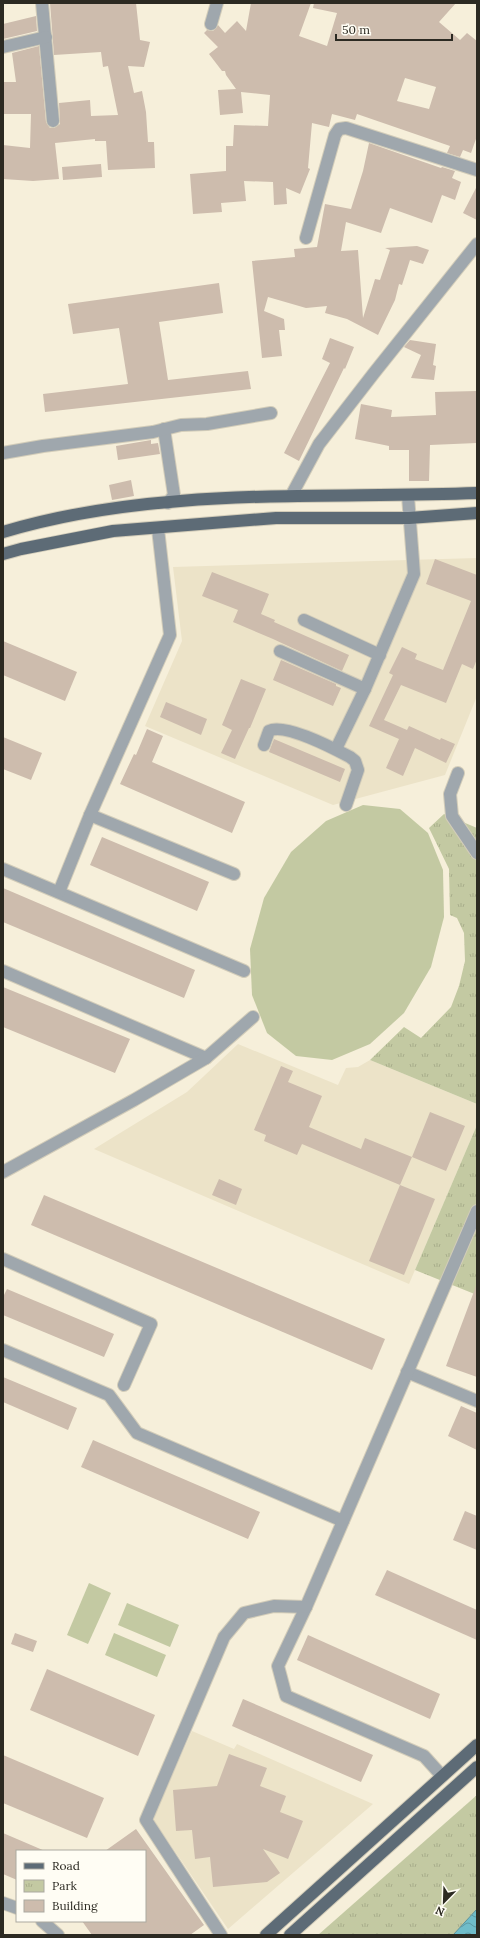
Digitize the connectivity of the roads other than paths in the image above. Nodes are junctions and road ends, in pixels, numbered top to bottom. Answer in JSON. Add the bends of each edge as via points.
{"nodes":[{"id":1,"x":42,"y":3,"type":"edge"},
{"id":2,"x":217,"y":3,"type":"edge"},
{"id":3,"x":211,"y":24,"type":"dead end"},
{"id":4,"x":46,"y":37,"type":"junction"},
{"id":5,"x":3,"y":47,"type":"edge"},
{"id":6,"x":53,"y":121,"type":"dead end"},
{"id":7,"x":477,"y":170,"type":"edge"},
{"id":8,"x":306,"y":238,"type":"dead end"},
{"id":9,"x":477,"y":244,"type":"edge"},
{"id":10,"x":271,"y":413,"type":"dead end"},
{"id":11,"x":164,"y":429,"type":"junction"},
{"id":12,"x":3,"y":453,"type":"edge"},
{"id":13,"x":477,"y":493,"type":"edge"},
{"id":14,"x":291,"y":496,"type":"junction"},
{"id":15,"x":408,"y":496,"type":"junction"},
{"id":16,"x":168,"y":503,"type":"junction"},
{"id":17,"x":477,"y":513,"type":"edge"},
{"id":18,"x":409,"y":518,"type":"junction"},
{"id":19,"x":158,"y":529,"type":"junction"},
{"id":20,"x":3,"y":532,"type":"edge"},
{"id":21,"x":3,"y":554,"type":"edge"},
{"id":22,"x":304,"y":620,"type":"dead end"},
{"id":23,"x":280,"y":651,"type":"dead end"},
{"id":24,"x":380,"y":655,"type":"junction"},
{"id":25,"x":365,"y":690,"type":"junction"},
{"id":26,"x":264,"y":745,"type":"dead end"},
{"id":27,"x":336,"y":749,"type":"junction"},
{"id":28,"x":458,"y":773,"type":"dead end"},
{"id":29,"x":346,"y":805,"type":"dead end"},
{"id":30,"x":90,"y":815,"type":"junction"},
{"id":31,"x":477,"y":853,"type":"edge"},
{"id":32,"x":3,"y":868,"type":"edge"},
{"id":33,"x":234,"y":874,"type":"dead end"},
{"id":34,"x":59,"y":892,"type":"junction"},
{"id":35,"x":3,"y":971,"type":"edge"},
{"id":36,"x":244,"y":971,"type":"dead end"},
{"id":37,"x":253,"y":1017,"type":"dead end"},
{"id":38,"x":206,"y":1058,"type":"junction"},
{"id":39,"x":3,"y":1172,"type":"edge"},
{"id":40,"x":477,"y":1211,"type":"edge"},
{"id":41,"x":3,"y":1259,"type":"edge"},
{"id":42,"x":3,"y":1350,"type":"edge"},
{"id":43,"x":407,"y":1372,"type":"junction"},
{"id":44,"x":124,"y":1385,"type":"dead end"},
{"id":45,"x":477,"y":1401,"type":"edge"},
{"id":46,"x":343,"y":1521,"type":"junction"},
{"id":47,"x":306,"y":1607,"type":"junction"},
{"id":48,"x":477,"y":1745,"type":"edge"},
{"id":49,"x":477,"y":1767,"type":"edge"},
{"id":50,"x":442,"y":1776,"type":"junction"},
{"id":51,"x":3,"y":1904,"type":"edge"},
{"id":52,"x":16,"y":1908,"type":"edge"},
{"id":53,"x":43,"y":1922,"type":"edge"},
{"id":54,"x":58,"y":1935,"type":"edge"},
{"id":55,"x":221,"y":1935,"type":"edge"},
{"id":56,"x":266,"y":1935,"type":"edge"},
{"id":57,"x":290,"y":1935,"type":"edge"}],
"edges":[{"from":1,"to":4,"type":"street"},
{"from":2,"to":3,"type":"street"},
{"from":4,"to":5,"type":"street"},
{"from":4,"to":6,"type":"street"},
{"from":7,"to":8,"type":"street","via":[[346,128],[339,129],[335,135]]},
{"from":9,"to":14,"type":"street","via":[[319,444]]},
{"from":10,"to":11,"type":"street"},
{"from":11,"to":12,"type":"street"},
{"from":11,"to":16,"type":"street","via":[[174,495]]},
{"from":13,"to":15,"type":"main road"},
{"from":14,"to":15,"type":"main road"},
{"from":14,"to":16,"type":"main road"},
{"from":15,"to":18,"type":"street"},
{"from":16,"to":20,"type":"main road","via":[[110,508]]},
{"from":17,"to":18,"type":"main road"},
{"from":18,"to":19,"type":"main road","via":[[276,518]]},
{"from":18,"to":24,"type":"street","via":[[414,574]]},
{"from":19,"to":21,"type":"main road","via":[[113,531]]},
{"from":19,"to":30,"type":"street","via":[[170,635]]},
{"from":22,"to":24,"type":"street"},
{"from":23,"to":25,"type":"street"},
{"from":24,"to":25,"type":"street"},
{"from":25,"to":27,"type":"street"},
{"from":26,"to":27,"type":"street","via":[[269,732],[276,728],[305,736]]},
{"from":27,"to":29,"type":"street","via":[[355,761],[358,770]]},
{"from":28,"to":31,"type":"street","via":[[450,794],[452,816]]},
{"from":30,"to":33,"type":"street"},
{"from":30,"to":34,"type":"street"},
{"from":32,"to":34,"type":"street"},
{"from":34,"to":36,"type":"street"},
{"from":35,"to":38,"type":"street"},
{"from":37,"to":38,"type":"street"},
{"from":38,"to":39,"type":"street"},
{"from":40,"to":43,"type":"street"},
{"from":41,"to":44,"type":"street","via":[[151,1324]]},
{"from":42,"to":46,"type":"street","via":[[108,1395],[137,1434]]},
{"from":43,"to":45,"type":"street"},
{"from":43,"to":46,"type":"street"},
{"from":46,"to":47,"type":"street"},
{"from":47,"to":50,"type":"street","via":[[278,1666],[286,1696],[424,1756]]},
{"from":47,"to":55,"type":"street","via":[[274,1606],[244,1613],[224,1637],[146,1820]]},
{"from":48,"to":50,"type":"main road"},
{"from":49,"to":57,"type":"main road"},
{"from":50,"to":56,"type":"main road"},
{"from":51,"to":52,"type":"street"},
{"from":53,"to":54,"type":"street"}]}
